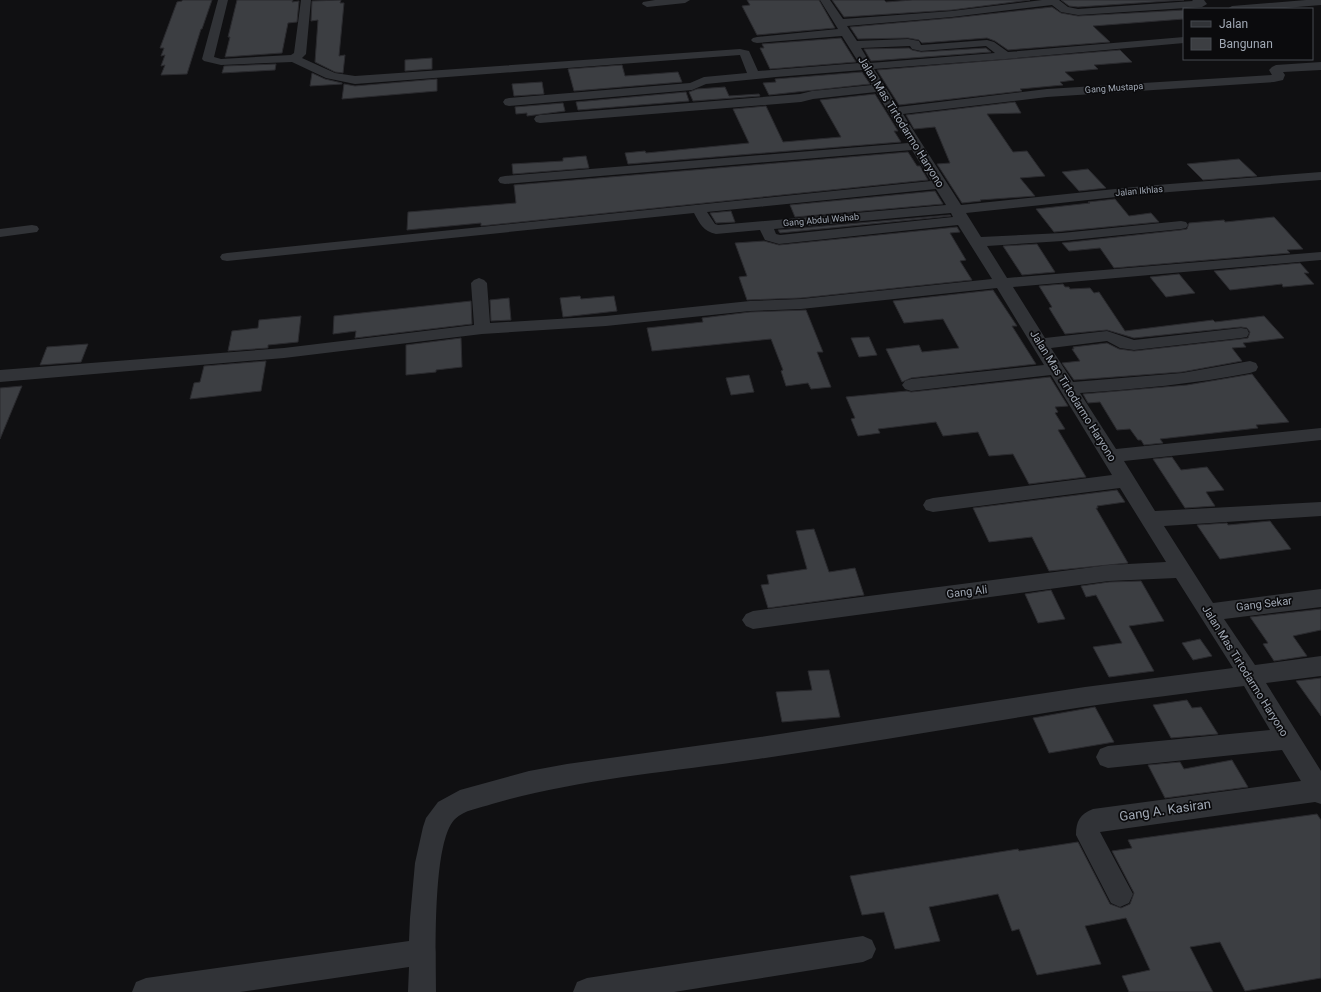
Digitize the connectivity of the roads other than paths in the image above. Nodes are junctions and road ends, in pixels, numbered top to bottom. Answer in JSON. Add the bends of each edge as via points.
{"nodes":[{"id":1,"x":223,"y":0,"type":"edge"},
{"id":2,"x":306,"y":0,"type":"edge"},
{"id":3,"x":685,"y":0,"type":"edge"},
{"id":4,"x":825,"y":0,"type":"edge"},
{"id":5,"x":1059,"y":0,"type":"edge"},
{"id":6,"x":1321,"y":2,"type":"edge"},
{"id":7,"x":647,"y":4,"type":"dead end"},
{"id":8,"x":1202,"y":4,"type":"edge"},
{"id":9,"x":1245,"y":8,"type":"edge"},
{"id":10,"x":846,"y":33,"type":"junction"},
{"id":11,"x":757,"y":40,"type":"dead end"},
{"id":12,"x":1183,"y":40,"type":"edge"},
{"id":13,"x":1006,"y":56,"type":"junction"},
{"id":14,"x":294,"y":58,"type":"junction"},
{"id":15,"x":979,"y":58,"type":"junction"},
{"id":16,"x":867,"y":66,"type":"junction"},
{"id":17,"x":1321,"y":66,"type":"edge"},
{"id":18,"x":987,"y":70,"type":"dead end"},
{"id":19,"x":754,"y":76,"type":"junction"},
{"id":20,"x":880,"y":88,"type":"junction"},
{"id":21,"x":510,"y":102,"type":"dead end"},
{"id":22,"x":895,"y":111,"type":"junction"},
{"id":23,"x":540,"y":118,"type":"dead end"},
{"id":24,"x":917,"y":146,"type":"junction"},
{"id":25,"x":1321,"y":176,"type":"edge"},
{"id":26,"x":505,"y":180,"type":"dead end"},
{"id":27,"x":940,"y":184,"type":"junction"},
{"id":28,"x":698,"y":208,"type":"junction"},
{"id":29,"x":958,"y":213,"type":"junction"},
{"id":30,"x":1181,"y":225,"type":"dead end"},
{"id":31,"x":32,"y":229,"type":"dead end"},
{"id":32,"x":0,"y":233,"type":"edge"},
{"id":33,"x":977,"y":242,"type":"junction"},
{"id":34,"x":1321,"y":256,"type":"edge"},
{"id":35,"x":227,"y":257,"type":"dead end"},
{"id":36,"x":479,"y":283,"type":"dead end"},
{"id":37,"x":1002,"y":283,"type":"junction"},
{"id":38,"x":482,"y":329,"type":"junction"},
{"id":39,"x":1240,"y":333,"type":"dead end"},
{"id":40,"x":1040,"y":344,"type":"junction"},
{"id":41,"x":1250,"y":367,"type":"dead end"},
{"id":42,"x":1056,"y":369,"type":"junction"},
{"id":43,"x":0,"y":376,"type":"edge"},
{"id":44,"x":911,"y":385,"type":"dead end"},
{"id":45,"x":1068,"y":388,"type":"junction"},
{"id":46,"x":1321,"y":434,"type":"edge"},
{"id":47,"x":1111,"y":456,"type":"junction"},
{"id":48,"x":1126,"y":480,"type":"junction"},
{"id":49,"x":932,"y":504,"type":"dead end"},
{"id":50,"x":1321,"y":509,"type":"edge"},
{"id":51,"x":1150,"y":519,"type":"junction"},
{"id":52,"x":1182,"y":570,"type":"junction"},
{"id":53,"x":1321,"y":598,"type":"edge"},
{"id":54,"x":1208,"y":612,"type":"junction"},
{"id":55,"x":753,"y":620,"type":"dead end"},
{"id":56,"x":1321,"y":666,"type":"edge"},
{"id":57,"x":1250,"y":676,"type":"junction"},
{"id":58,"x":1288,"y":739,"type":"junction"},
{"id":59,"x":1108,"y":757,"type":"dead end"},
{"id":60,"x":1320,"y":791,"type":"edge"},
{"id":61,"x":1120,"y":894,"type":"dead end"},
{"id":62,"x":863,"y":949,"type":"dead end"},
{"id":63,"x":423,"y":952,"type":"junction"},
{"id":64,"x":146,"y":992,"type":"edge"},
{"id":65,"x":422,"y":992,"type":"edge"},
{"id":66,"x":587,"y":992,"type":"edge"}],
"edges":[{"from":1,"to":14,"type":"street","via":[[208,59],[220,62]]},
{"from":2,"to":14,"type":"street","via":[[300,54]]},
{"from":3,"to":7,"type":"street"},
{"from":4,"to":10,"type":"street","name":"Jalan Mas Tirtodarmo Haryono"},
{"from":5,"to":8,"type":"street","via":[[1065,10],[1078,12]]},
{"from":5,"to":10,"type":"street","via":[[952,14]]},
{"from":6,"to":9,"type":"street"},
{"from":10,"to":11,"type":"street"},
{"from":10,"to":13,"type":"street","via":[[915,43],[916,47],[921,48],[989,44]]},
{"from":10,"to":16,"type":"street","name":"Jalan Mas Tirtodarmo Haryono"},
{"from":12,"to":13,"type":"street"},
{"from":13,"to":15,"type":"street"},
{"from":14,"to":19,"type":"street","via":[[329,76],[348,80],[740,52],[745,53]]},
{"from":15,"to":16,"type":"street"},
{"from":15,"to":18,"type":"street"},
{"from":16,"to":19,"type":"street"},
{"from":16,"to":20,"type":"street","name":"Jalan Mas Tirtodarmo Haryono"},
{"from":17,"to":22,"type":"street","name":"Gang Mustapa","via":[[1276,69],[1280,75],[1274,78],[1047,93]]},
{"from":19,"to":21,"type":"street","via":[[704,81],[692,86]]},
{"from":20,"to":22,"type":"street","name":"Jalan Mas Tirtodarmo Haryono"},
{"from":20,"to":23,"type":"street","via":[[793,99]]},
{"from":22,"to":24,"type":"street","name":"Jalan Mas Tirtodarmo Haryono"},
{"from":24,"to":26,"type":"street"},
{"from":24,"to":27,"type":"street","name":"Jalan Mas Tirtodarmo Haryono"},
{"from":25,"to":29,"type":"street","name":"Jalan Ikhlas","via":[[1144,190]]},
{"from":27,"to":28,"type":"street"},
{"from":27,"to":29,"type":"street","name":"Jalan Mas Tirtodarmo Haryono"},
{"from":28,"to":29,"type":"street","name":"Jalan Ikhlas","via":[[709,227],[716,230],[765,224],[770,238],[779,240]]},
{"from":28,"to":35,"type":"street"},
{"from":29,"to":33,"type":"street","name":"Jalan Mas Tirtodarmo Haryono"},
{"from":30,"to":33,"type":"street","via":[[1062,237]]},
{"from":31,"to":32,"type":"street"},
{"from":33,"to":37,"type":"street","name":"Jalan Mas Tirtodarmo Haryono"},
{"from":34,"to":37,"type":"street"},
{"from":36,"to":38,"type":"street"},
{"from":37,"to":38,"type":"street","via":[[801,304]]},
{"from":37,"to":40,"type":"street","name":"Jalan Mas Tirtodarmo Haryono"},
{"from":38,"to":43,"type":"street","via":[[284,353]]},
{"from":39,"to":40,"type":"street","via":[[1134,345],[1120,343],[1115,338],[1107,336]]},
{"from":40,"to":42,"type":"street","name":"Jalan Mas Tirtodarmo Haryono"},
{"from":41,"to":45,"type":"street","via":[[1219,374],[1133,384]]},
{"from":42,"to":44,"type":"street"},
{"from":42,"to":45,"type":"street","name":"Jalan Mas Tirtodarmo Haryono"},
{"from":45,"to":47,"type":"street","name":"Jalan Mas Tirtodarmo Haryono"},
{"from":46,"to":47,"type":"street"},
{"from":47,"to":48,"type":"street","name":"Jalan Mas Tirtodarmo Haryono"},
{"from":48,"to":49,"type":"street"},
{"from":48,"to":51,"type":"street","name":"Jalan Mas Tirtodarmo Haryono"},
{"from":50,"to":51,"type":"street"},
{"from":51,"to":52,"type":"street","name":"Jalan Mas Tirtodarmo Haryono"},
{"from":52,"to":54,"type":"street","name":"Jalan Mas Tirtodarmo Haryono"},
{"from":52,"to":55,"type":"street","name":"Gang Ali","via":[[1109,573]]},
{"from":53,"to":54,"type":"street","name":"Gang Sekar"},
{"from":54,"to":57,"type":"street","name":"Jalan Mas Tirtodarmo Haryono"},
{"from":56,"to":57,"type":"street"},
{"from":57,"to":58,"type":"street","name":"Jalan Mas Tirtodarmo Haryono"},
{"from":57,"to":63,"type":"street","via":[[1085,697],[760,748],[567,775],[529,782],[460,802],[447,810],[435,827],[428,863]]},
{"from":58,"to":59,"type":"street"},
{"from":58,"to":60,"type":"street","name":"Jalan Mas Tirtodarmo Haryono"},
{"from":60,"to":61,"type":"street","name":"Gang A. Kasiran","via":[[1093,821],[1088,826],[1088,835]]},
{"from":62,"to":66,"type":"street"},
{"from":63,"to":64,"type":"street"},
{"from":63,"to":65,"type":"street"}]}
